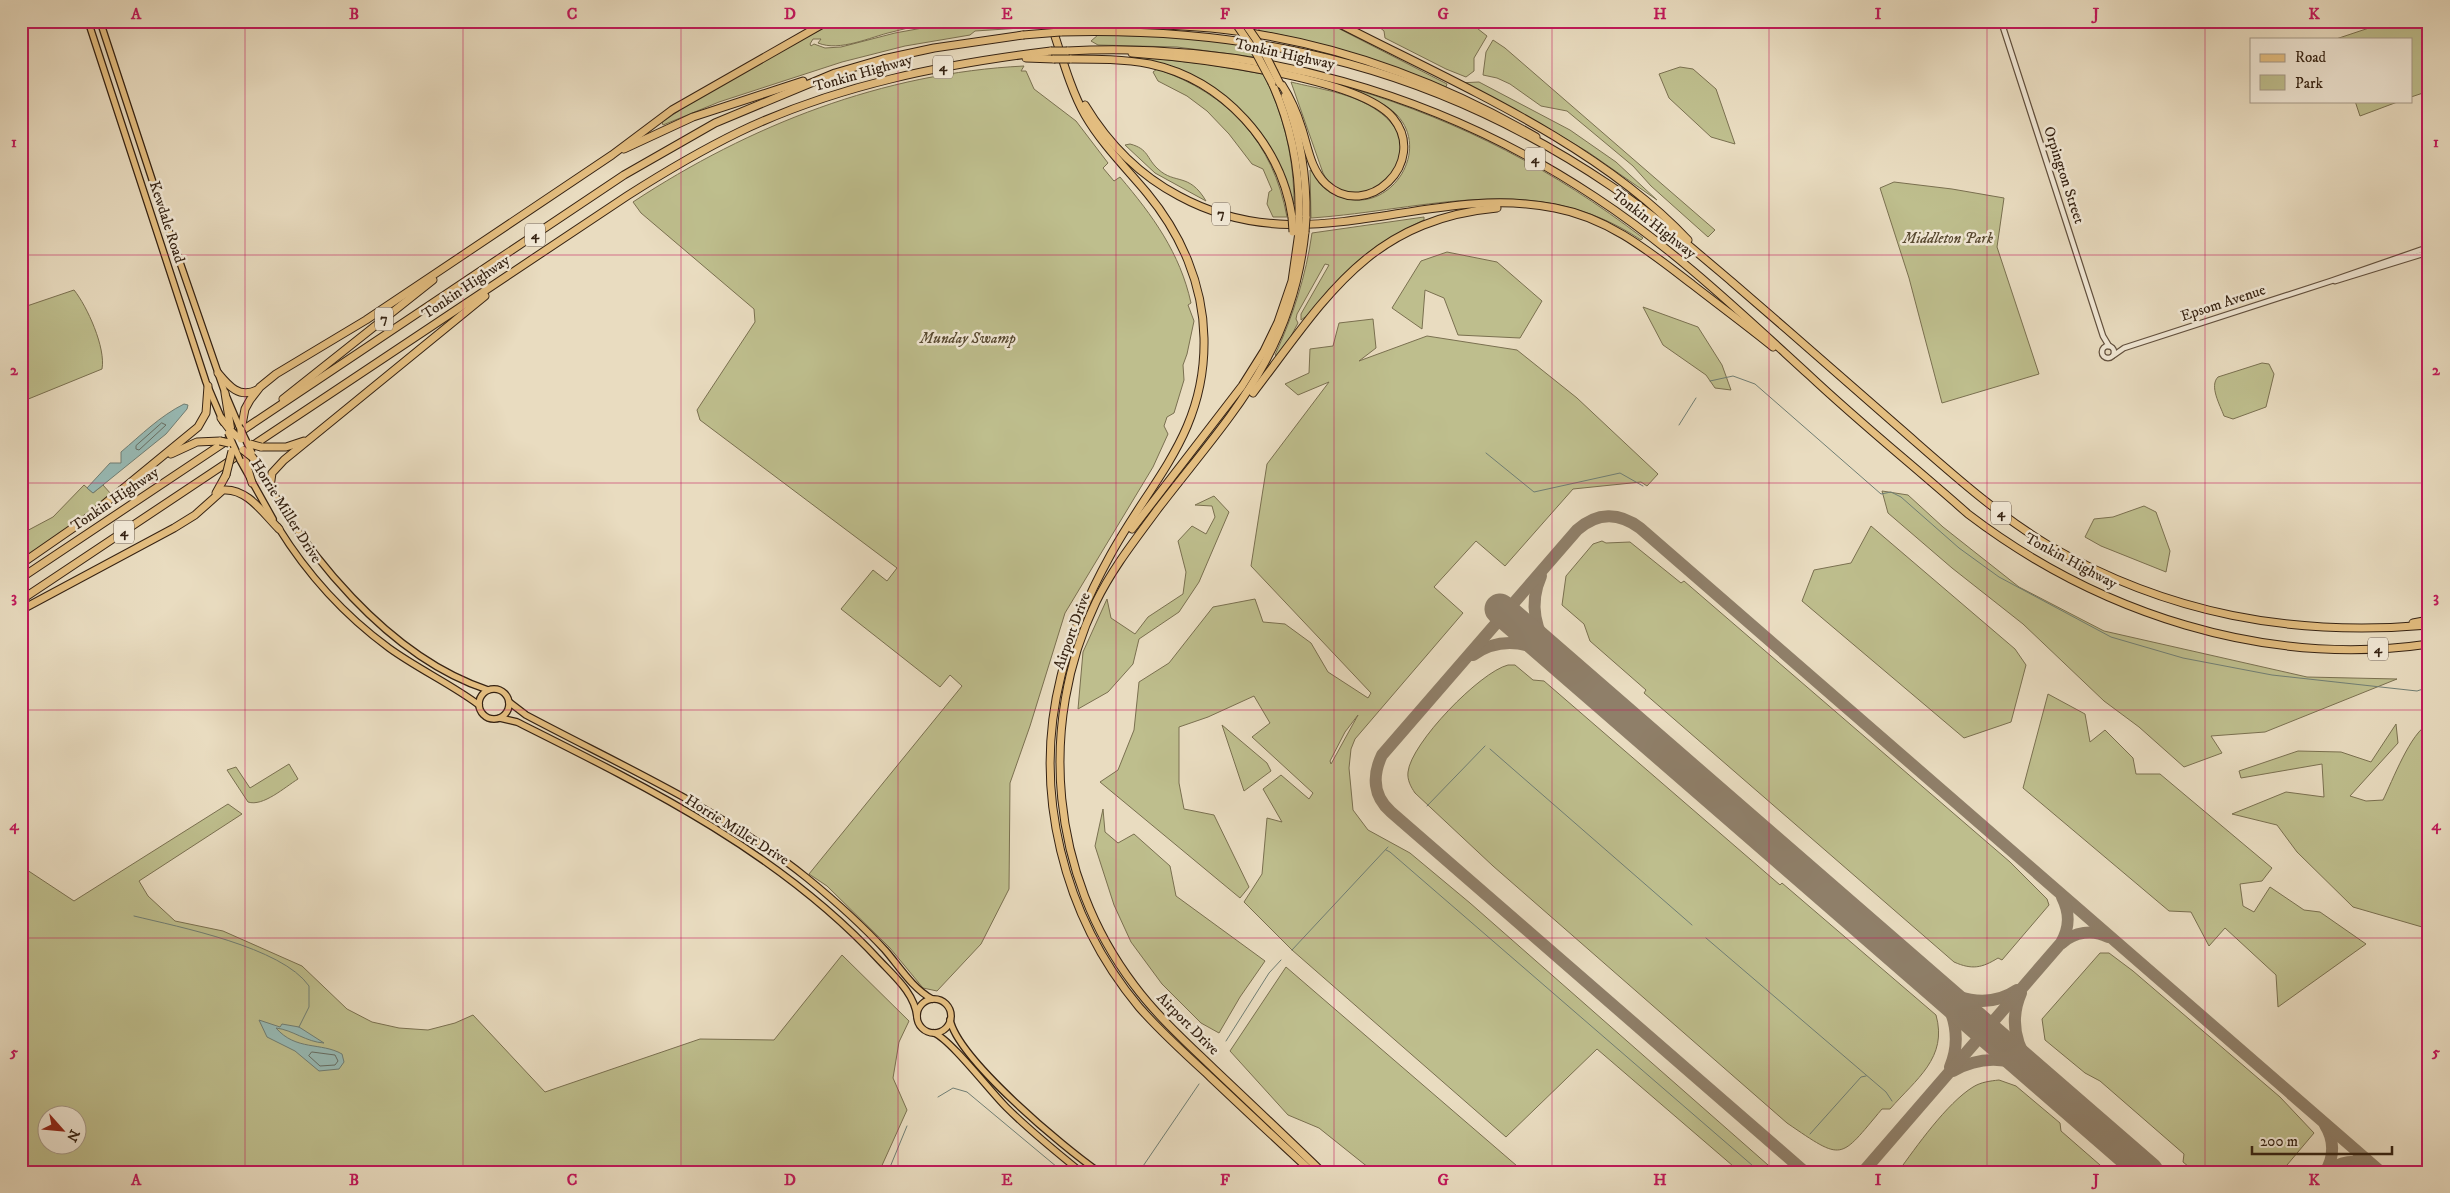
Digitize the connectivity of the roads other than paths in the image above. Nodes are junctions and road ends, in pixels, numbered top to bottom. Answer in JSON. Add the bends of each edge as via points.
{"nodes":[{"id":1,"x":88,"y":21,"type":"edge"},
{"id":2,"x":100,"y":21,"type":"edge"},
{"id":3,"x":828,"y":21,"type":"edge"},
{"id":4,"x":1050,"y":21,"type":"edge"},
{"id":5,"x":1099,"y":21,"type":"edge"},
{"id":6,"x":1234,"y":21,"type":"edge"},
{"id":7,"x":1334,"y":21,"type":"edge"},
{"id":8,"x":2001,"y":21,"type":"edge"},
{"id":9,"x":1243,"y":22,"type":"edge"},
{"id":10,"x":1084,"y":50,"type":"junction"},
{"id":11,"x":1005,"y":57,"type":"junction"},
{"id":12,"x":835,"y":73,"type":"junction"},
{"id":13,"x":1072,"y":81,"type":"junction"},
{"id":14,"x":1281,"y":84,"type":"junction"},
{"id":15,"x":612,"y":155,"type":"junction"},
{"id":16,"x":1590,"y":173,"type":"junction"},
{"id":17,"x":1528,"y":204,"type":"junction"},
{"id":18,"x":1299,"y":217,"type":"junction"},
{"id":19,"x":1299,"y":232,"type":"junction"},
{"id":20,"x":2429,"y":247,"type":"edge"},
{"id":21,"x":2429,"y":252,"type":"edge"},
{"id":22,"x":466,"y":253,"type":"junction"},
{"id":23,"x":1707,"y":260,"type":"junction"},
{"id":24,"x":510,"y":274,"type":"junction"},
{"id":25,"x":2331,"y":282,"type":"junction"},
{"id":26,"x":2103,"y":336,"type":"junction"},
{"id":27,"x":2111,"y":347,"type":"junction"},
{"id":28,"x":2104,"y":348,"type":"junction"},
{"id":29,"x":2124,"y":348,"type":"junction"},
{"id":30,"x":2114,"y":355,"type":"junction"},
{"id":31,"x":218,"y":373,"type":"junction"},
{"id":32,"x":1807,"y":374,"type":"junction"},
{"id":33,"x":208,"y":386,"type":"junction"},
{"id":34,"x":257,"y":390,"type":"junction"},
{"id":35,"x":225,"y":393,"type":"joint"},
{"id":36,"x":221,"y":418,"type":"joint"},
{"id":37,"x":232,"y":426,"type":"junction"},
{"id":38,"x":249,"y":426,"type":"junction"},
{"id":39,"x":1216,"y":434,"type":"junction"},
{"id":40,"x":307,"y":440,"type":"junction"},
{"id":41,"x":244,"y":441,"type":"junction"},
{"id":42,"x":232,"y":444,"type":"junction"},
{"id":43,"x":243,"y":450,"type":"junction"},
{"id":44,"x":248,"y":460,"type":"junction"},
{"id":45,"x":158,"y":461,"type":"junction"},
{"id":46,"x":258,"y":464,"type":"joint"},
{"id":47,"x":252,"y":483,"type":"joint"},
{"id":48,"x":270,"y":487,"type":"junction"},
{"id":49,"x":213,"y":497,"type":"junction"},
{"id":50,"x":279,"y":529,"type":"junction"},
{"id":51,"x":21,"y":564,"type":"edge"},
{"id":52,"x":21,"y":578,"type":"edge"},
{"id":53,"x":1089,"y":598,"type":"junction"},
{"id":54,"x":21,"y":600,"type":"edge"},
{"id":55,"x":21,"y":610,"type":"edge"},
{"id":56,"x":2429,"y":620,"type":"edge"},
{"id":57,"x":2429,"y":625,"type":"edge"},
{"id":58,"x":2390,"y":629,"type":"junction"},
{"id":59,"x":2429,"y":645,"type":"edge"},
{"id":60,"x":488,"y":690,"type":"junction"},
{"id":61,"x":509,"y":702,"type":"junction"},
{"id":62,"x":480,"y":705,"type":"junction"},
{"id":63,"x":500,"y":718,"type":"junction"},
{"id":64,"x":932,"y":999,"type":"junction"},
{"id":65,"x":917,"y":1017,"type":"junction"},
{"id":66,"x":950,"y":1020,"type":"junction"},
{"id":67,"x":934,"y":1033,"type":"junction"},
{"id":68,"x":1081,"y":1172,"type":"edge"},
{"id":69,"x":1098,"y":1172,"type":"edge"},
{"id":70,"x":1312,"y":1172,"type":"edge"},
{"id":71,"x":1322,"y":1172,"type":"edge"}],
"edges":[{"from":1,"to":33,"type":"main road","name":"Kewdale Road"},
{"from":2,"to":31,"type":"main road","name":"Kewdale Road"},
{"from":3,"to":15,"type":"highway","via":[[693,97]]},
{"from":4,"to":13,"type":"highway","number":"7"},
{"from":5,"to":16,"type":"highway","via":[[1177,24],[1236,31],[1342,54],[1418,80],[1480,107],[1557,149]]},
{"from":6,"to":18,"type":"highway","bridge":true,"via":[[1256,53],[1283,112],[1299,188]]},
{"from":7,"to":23,"type":"highway","via":[[1511,112],[1574,149],[1641,197]]},
{"from":8,"to":26,"type":"street","name":"Orpington Street"},
{"from":9,"to":14,"type":"highway","name":"Airport Drive","bridge":true},
{"from":10,"to":11,"type":"highway","name":"Tonkin Highway","number":"4","bridge":true},
{"from":10,"to":14,"type":"highway","via":[[1174,56],[1253,69],[1333,87],[1361,97],[1392,117],[1401,134],[1404,142],[1402,160],[1394,177],[1380,189],[1361,196],[1344,194],[1327,185],[1313,165],[1293,103]]},
{"from":10,"to":32,"type":"highway","name":"Tonkin Highway","number":"4","via":[[1194,52],[1287,66],[1395,96],[1479,130],[1564,177],[1647,234]]},
{"from":11,"to":18,"type":"highway","bridge":true,"via":[[1117,60],[1151,64],[1187,77],[1215,93],[1243,117],[1264,143]]},
{"from":11,"to":24,"type":"highway","name":"Tonkin Highway","number":"4","via":[[881,81],[823,98],[754,125],[683,161]]},
{"from":12,"to":15,"type":"highway","via":[[762,93],[693,117]]},
{"from":12,"to":16,"type":"highway","name":"Tonkin Highway","number":"4","bridge":true,"via":[[934,48],[1023,35],[1110,30],[1204,35],[1345,62],[1407,82],[1458,102]]},
{"from":12,"to":38,"type":"highway","name":"Tonkin Highway","number":"4","via":[[724,119],[670,147]]},
{"from":13,"to":17,"type":"highway","number":"7","via":[[1099,126],[1126,158],[1164,188],[1210,210],[1258,223],[1301,226],[1481,204]]},
{"from":13,"to":53,"type":"highway","via":[[1086,117],[1159,208],[1177,237],[1196,282],[1204,326],[1202,376],[1188,428],[1171,461],[1111,554]]},
{"from":14,"to":18,"type":"highway","name":"Airport Drive","via":[[1292,114],[1302,159]]},
{"from":15,"to":22,"type":"highway"},
{"from":16,"to":23,"type":"highway","name":"Tonkin Highway","number":"4"},
{"from":17,"to":32,"type":"highway","via":[[1572,212],[1623,234]]},
{"from":17,"to":39,"type":"highway","via":[[1437,218],[1374,250],[1337,284],[1243,405]]},
{"from":18,"to":19,"type":"highway","name":"Airport Drive","bridge":true},
{"from":18,"to":19,"type":"highway","bridge":true},
{"from":19,"to":39,"type":"highway","name":"Airport Drive","via":[[1296,288],[1276,343],[1256,380]]},
{"from":19,"to":53,"type":"highway","via":[[1292,280],[1271,337],[1255,367],[1132,529]]},
{"from":20,"to":25,"type":"street","name":"Epsom Avenue"},
{"from":21,"to":25,"type":"street","name":"Epsom Avenue"},
{"from":22,"to":34,"type":"highway","via":[[366,320],[276,374]]},
{"from":22,"to":38,"type":"highway","number":"7"},
{"from":23,"to":58,"type":"highway","name":"Tonkin Highway","number":"4","via":[[1980,497],[2046,543],[2084,564],[2151,593],[2235,617],[2312,628]]},
{"from":24,"to":40,"type":"highway"},
{"from":24,"to":54,"type":"highway","name":"Tonkin Highway","number":"4"},
{"from":25,"to":29,"type":"street","name":"Epsom Avenue"},
{"from":26,"to":27,"type":"street","name":"Orpington Street"},
{"from":26,"to":28,"type":"street","name":"Orpington Street"},
{"from":27,"to":28,"type":"street"},
{"from":27,"to":29,"type":"street","name":"Epsom Avenue"},
{"from":27,"to":30,"type":"street"},
{"from":28,"to":30,"type":"street","via":[[2105,357]]},
{"from":29,"to":30,"type":"street","name":"Epsom Avenue"},
{"from":31,"to":34,"type":"highway","via":[[237,392]]},
{"from":31,"to":35,"type":"main road","name":"Kewdale Road"},
{"from":32,"to":59,"type":"highway","name":"Tonkin Highway","number":"4","via":[[1990,530],[2054,571],[2116,601],[2185,625],[2282,646],[2364,651]]},
{"from":33,"to":36,"type":"main road","name":"Kewdale Road"},
{"from":33,"to":45,"type":"highway","via":[[208,406],[203,420]]},
{"from":34,"to":37,"type":"highway"},
{"from":35,"to":37,"type":"highway"},
{"from":36,"to":37,"type":"highway"},
{"from":37,"to":41,"type":"highway","bridge":true},
{"from":37,"to":41,"type":"highway","bridge":true,"via":[[241,430]]},
{"from":37,"to":42,"type":"highway","bridge":true},
{"from":38,"to":52,"type":"highway","name":"Tonkin Highway","number":"4"},
{"from":39,"to":71,"type":"highway","name":"Airport Drive","via":[[1124,554],[1088,619],[1071,672],[1064,709],[1060,764],[1063,814],[1082,892],[1104,939],[1132,983],[1166,1023]]},
{"from":40,"to":41,"type":"highway","bridge":true,"via":[[286,447],[266,448]]},
{"from":40,"to":48,"type":"highway","via":[[274,470]]},
{"from":41,"to":43,"type":"highway","bridge":true},
{"from":41,"to":44,"type":"main road","name":"Horrie Miller Drive","bridge":true},
{"from":42,"to":43,"type":"highway","bridge":true},
{"from":42,"to":44,"type":"main road","name":"Horrie Miller Drive","bridge":true},
{"from":42,"to":45,"type":"highway","bridge":true,"via":[[209,440],[190,444]]},
{"from":42,"to":49,"type":"highway","bridge":true,"via":[[226,475]]},
{"from":43,"to":44,"type":"highway"},
{"from":44,"to":46,"type":"highway"},
{"from":44,"to":47,"type":"highway"},
{"from":45,"to":51,"type":"highway","via":[[86,519]]},
{"from":46,"to":48,"type":"main road","name":"Horrie Miller Drive"},
{"from":47,"to":50,"type":"main road","name":"Horrie Miller Drive"},
{"from":48,"to":60,"type":"main road","name":"Horrie Miller Drive","via":[[308,547],[363,608],[431,662],[468,683]]},
{"from":49,"to":50,"type":"highway","via":[[223,490],[239,492]]},
{"from":49,"to":55,"type":"highway","via":[[195,515],[174,528]]},
{"from":50,"to":62,"type":"main road","name":"Horrie Miller Drive","via":[[316,580],[354,619],[389,648]]},
{"from":53,"to":70,"type":"highway","name":"Airport Drive","via":[[1060,679],[1051,745],[1056,828],[1076,902],[1103,956],[1140,1008]]},
{"from":56,"to":58,"type":"highway"},
{"from":57,"to":58,"type":"highway","name":"Tonkin Highway","number":"4"},
{"from":60,"to":61,"type":"main road","name":"Horrie Miller Drive","via":[[500,690]]},
{"from":60,"to":62,"type":"main road","via":[[481,697]]},
{"from":61,"to":63,"type":"main road","via":[[507,712]]},
{"from":61,"to":64,"type":"main road","name":"Horrie Miller Drive","via":[[526,715],[697,806],[771,851],[845,911],[883,948],[920,992]]},
{"from":62,"to":63,"type":"main road","name":"Horrie Miller Drive","via":[[487,717]]},
{"from":63,"to":65,"type":"main road","name":"Horrie Miller Drive","via":[[517,722],[662,798],[773,865],[825,906],[875,955],[911,997]]},
{"from":64,"to":65,"type":"main road","via":[[922,1003]]},
{"from":64,"to":66,"type":"main road","via":[[947,1006]]},
{"from":65,"to":67,"type":"main road","via":[[924,1030]]},
{"from":66,"to":67,"type":"main road","via":[[944,1029]]},
{"from":66,"to":69,"type":"main road","via":[[958,1038],[1012,1098]]},
{"from":67,"to":68,"type":"main road","via":[[944,1038],[1012,1113]]}]}
